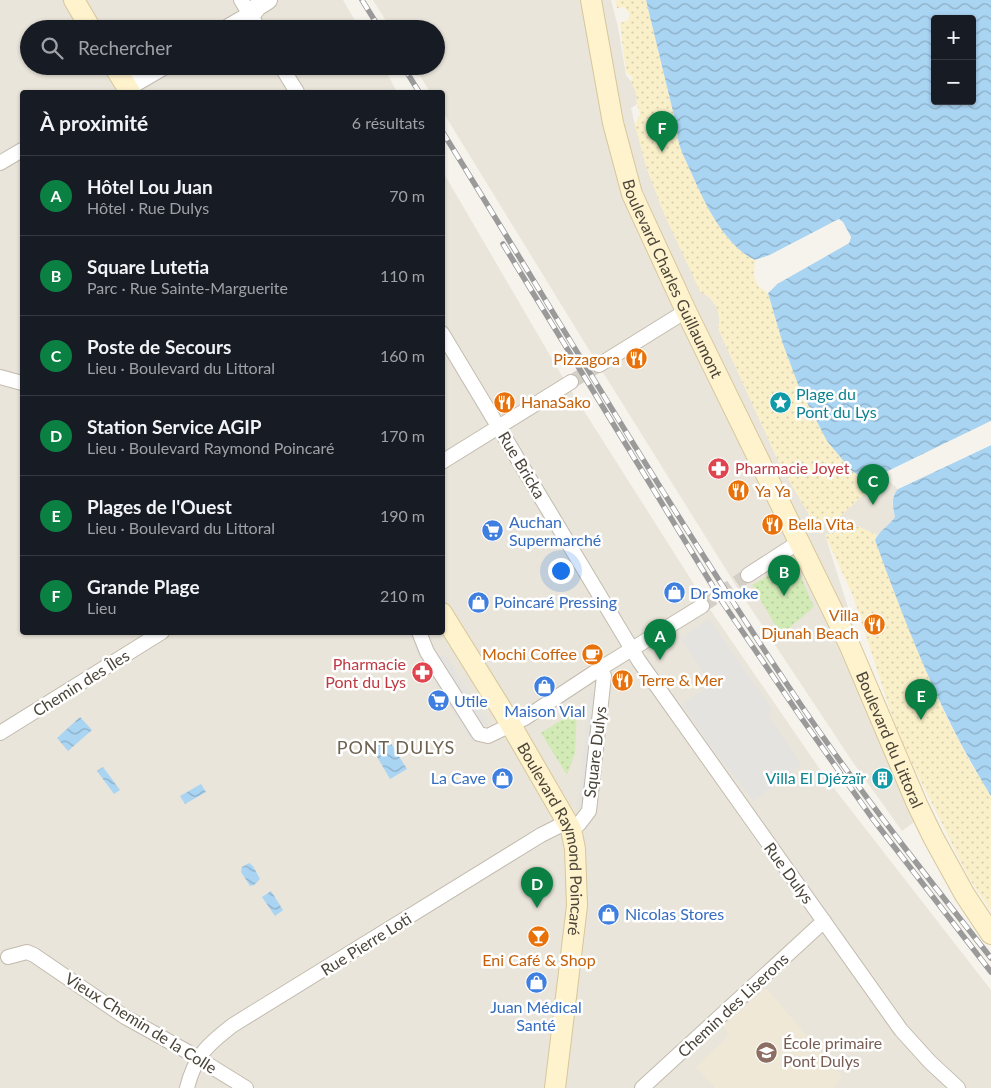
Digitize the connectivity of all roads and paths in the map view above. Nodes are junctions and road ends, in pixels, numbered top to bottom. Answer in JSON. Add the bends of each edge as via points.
{"nodes":[{"id":1,"x":74,"y":0,"type":"edge"},
{"id":2,"x":268,"y":0,"type":"edge"},
{"id":3,"x":590,"y":0,"type":"edge"},
{"id":4,"x":250,"y":15,"type":"edge"},
{"id":5,"x":86,"y":20,"type":"edge"},
{"id":6,"x":118,"y":75,"type":"edge"},
{"id":7,"x":149,"y":75,"type":"edge"},
{"id":8,"x":287,"y":75,"type":"edge"},
{"id":9,"x":125,"y":90,"type":"edge"},
{"id":10,"x":126,"y":90,"type":"edge"},
{"id":11,"x":296,"y":90,"type":"edge"},
{"id":12,"x":20,"y":153,"type":"edge"},
{"id":13,"x":0,"y":163,"type":"edge"},
{"id":14,"x":686,"y":311,"type":"junction"},
{"id":15,"x":445,"y":338,"type":"edge"},
{"id":16,"x":599,"y":365,"type":"tunnel mouth"},
{"id":17,"x":0,"y":377,"type":"edge"},
{"id":18,"x":20,"y":382,"type":"edge"},
{"id":19,"x":571,"y":382,"type":"tunnel mouth"},
{"id":20,"x":499,"y":426,"type":"junction"},
{"id":21,"x":445,"y":460,"type":"edge"},
{"id":22,"x":798,"y":542,"type":"junction"},
{"id":23,"x":748,"y":575,"type":"tunnel mouth"},
{"id":24,"x":702,"y":606,"type":"tunnel mouth"},
{"id":25,"x":445,"y":618,"type":"edge"},
{"id":26,"x":157,"y":635,"type":"edge"},
{"id":27,"x":420,"y":635,"type":"edge"},
{"id":28,"x":632,"y":649,"type":"junction"},
{"id":29,"x":601,"y":668,"type":"junction"},
{"id":30,"x":512,"y":726,"type":"junction"},
{"id":31,"x":0,"y":733,"type":"edge"},
{"id":32,"x":569,"y":825,"type":"junction"},
{"id":33,"x":824,"y":921,"type":"junction"},
{"id":34,"x":991,"y":934,"type":"edge"},
{"id":35,"x":8,"y":957,"type":"dead end"},
{"id":36,"x":198,"y":1058,"type":"junction"},
{"id":37,"x":188,"y":1088,"type":"edge"},
{"id":38,"x":246,"y":1088,"type":"edge"},
{"id":39,"x":555,"y":1088,"type":"edge"},
{"id":40,"x":642,"y":1088,"type":"edge"},
{"id":41,"x":958,"y":1088,"type":"edge"}],
"edges":[{"from":1,"to":5,"type":"main road"},
{"from":2,"to":4,"type":"street"},
{"from":3,"to":14,"type":"main road","name":"Boulevard Charles Guillaumont","via":[[613,123],[632,194]]},
{"from":6,"to":9,"type":"main road"},
{"from":7,"to":10,"type":"street"},
{"from":8,"to":11,"type":"street"},
{"from":12,"to":13,"type":"street"},
{"from":14,"to":16,"type":"street"},
{"from":14,"to":22,"type":"main road","name":"Boulevard Charles Guillaumont"},
{"from":15,"to":20,"type":"street","name":"Rue Bricka"},
{"from":17,"to":18,"type":"street"},
{"from":19,"to":20,"type":"street"},
{"from":20,"to":21,"type":"street"},
{"from":20,"to":28,"type":"street","name":"Rue Bricka"},
{"from":22,"to":23,"type":"street"},
{"from":22,"to":34,"type":"main road","name":"Boulevard du Littoral","via":[[849,644],[933,837]]},
{"from":24,"to":28,"type":"street"},
{"from":25,"to":30,"type":"main road","name":"Boulevard Raymond Poincaré"},
{"from":26,"to":31,"type":"street","name":"Chemin des Îles"},
{"from":27,"to":30,"type":"street","via":[[427,652],[479,734],[488,736]]},
{"from":28,"to":29,"type":"street"},
{"from":28,"to":33,"type":"street","name":"Rue Dulys"},
{"from":29,"to":30,"type":"street"},
{"from":29,"to":32,"type":"street","name":"Square Dulys","via":[[604,676],[589,811],[579,824]]},
{"from":30,"to":32,"type":"main road","name":"Boulevard Raymond Poincaré"},
{"from":32,"to":36,"type":"street","name":"Rue Pierre Loti","via":[[540,835],[233,1025]]},
{"from":32,"to":39,"type":"main road","name":"Boulevard Raymond Poincaré","via":[[575,849],[577,906]]},
{"from":33,"to":40,"type":"street","name":"Chemin des Liserons"},
{"from":33,"to":41,"type":"street","name":"Rue Dulys","via":[[901,1030]]},
{"from":35,"to":36,"type":"street","name":"Vieux Chemin de la Colle","via":[[28,952],[34,955],[125,1017]]},
{"from":36,"to":37,"type":"street","name":"Rue Pierre Loti"},
{"from":36,"to":38,"type":"street","name":"Vieux Chemin de la Colle"}]}
